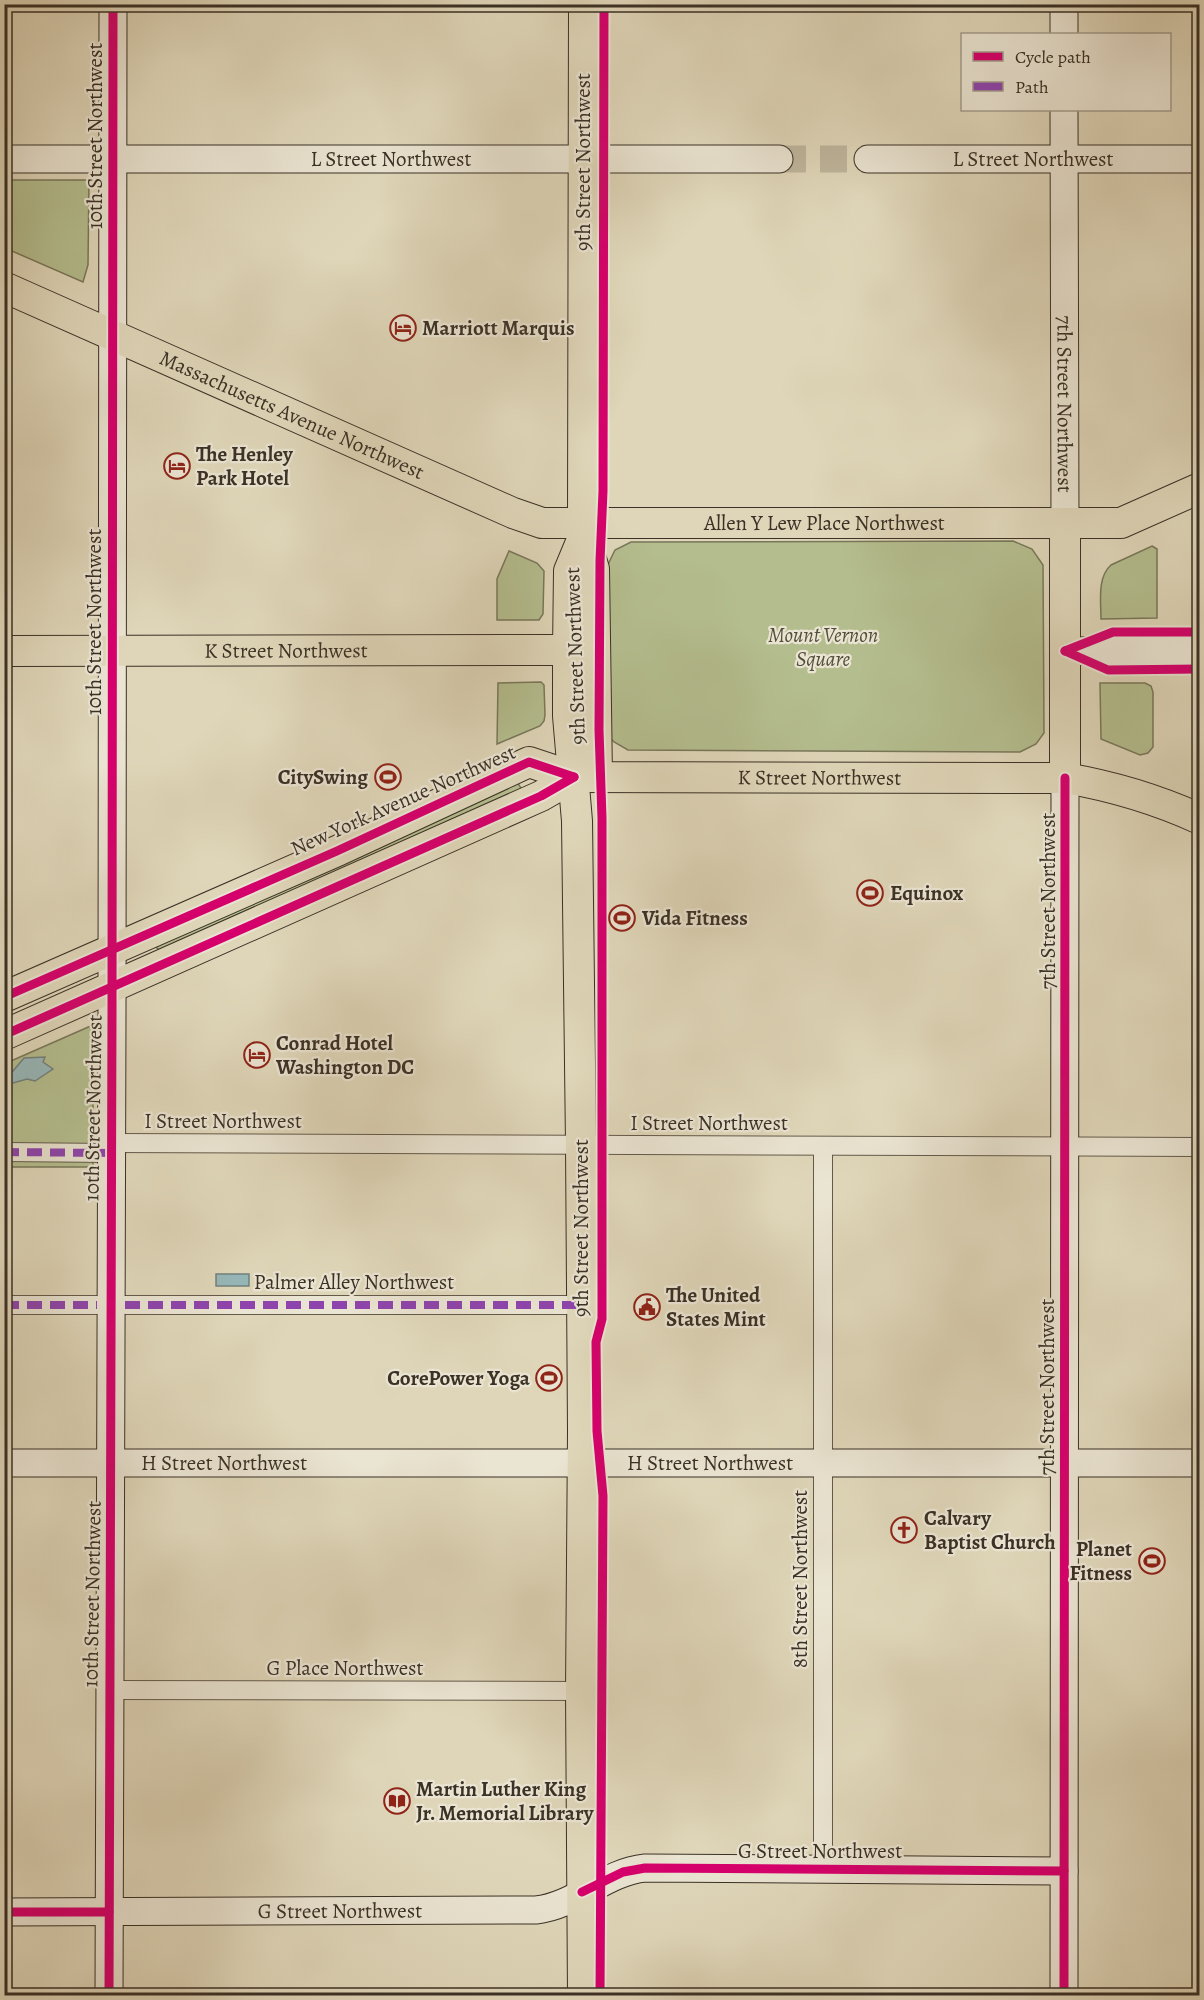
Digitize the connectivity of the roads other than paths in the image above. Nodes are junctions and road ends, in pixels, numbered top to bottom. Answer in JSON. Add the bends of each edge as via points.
{"nodes":[{"id":1,"x":113,"y":4,"type":"edge"},
{"id":2,"x":584,"y":4,"type":"edge"},
{"id":3,"x":1064,"y":4,"type":"edge"},
{"id":4,"x":1064,"y":33,"type":"edge"},
{"id":5,"x":1064,"y":111,"type":"edge"},
{"id":6,"x":583,"y":158,"type":"junction"},
{"id":7,"x":4,"y":159,"type":"edge"},
{"id":8,"x":112,"y":159,"type":"junction"},
{"id":9,"x":779,"y":159,"type":"tunnel mouth"},
{"id":10,"x":868,"y":159,"type":"tunnel mouth"},
{"id":11,"x":1064,"y":159,"type":"junction"},
{"id":12,"x":1200,"y":159,"type":"edge"},
{"id":13,"x":8,"y":290,"type":"edge"},
{"id":14,"x":112,"y":334,"type":"junction"},
{"id":15,"x":1200,"y":488,"type":"edge"},
{"id":16,"x":1065,"y":523,"type":"junction"},
{"id":17,"x":584,"y":529,"type":"junction"},
{"id":18,"x":111,"y":650,"type":"junction"},
{"id":19,"x":4,"y":651,"type":"edge"},
{"id":20,"x":568,"y":651,"type":"junction"},
{"id":21,"x":1065,"y":651,"type":"junction"},
{"id":22,"x":1200,"y":651,"type":"edge"},
{"id":23,"x":585,"y":777,"type":"junction"},
{"id":24,"x":1065,"y":778,"type":"junction"},
{"id":25,"x":1200,"y":819,"type":"edge"},
{"id":26,"x":112,"y":949,"type":"junction"},
{"id":27,"x":112,"y":988,"type":"junction"},
{"id":28,"x":4,"y":997,"type":"edge"},
{"id":29,"x":4,"y":1035,"type":"edge"},
{"id":30,"x":581,"y":1145,"type":"junction"},
{"id":31,"x":823,"y":1146,"type":"junction"},
{"id":32,"x":1066,"y":1147,"type":"junction"},
{"id":33,"x":1200,"y":1147,"type":"edge"},
{"id":34,"x":111,"y":1148,"type":"junction"},
{"id":35,"x":4,"y":1152,"type":"edge"},
{"id":36,"x":4,"y":1305,"type":"edge"},
{"id":37,"x":97,"y":1305,"type":"dead end"},
{"id":38,"x":125,"y":1305,"type":"dead end"},
{"id":39,"x":582,"y":1305,"type":"junction"},
{"id":40,"x":111,"y":1462,"type":"junction"},
{"id":41,"x":582,"y":1462,"type":"junction"},
{"id":42,"x":822,"y":1462,"type":"junction"},
{"id":43,"x":4,"y":1463,"type":"edge"},
{"id":44,"x":1065,"y":1463,"type":"junction"},
{"id":45,"x":1200,"y":1463,"type":"edge"},
{"id":46,"x":109,"y":1690,"type":"junction"},
{"id":47,"x":581,"y":1691,"type":"junction"},
{"id":48,"x":823,"y":1869,"type":"junction"},
{"id":49,"x":1064,"y":1871,"type":"junction"},
{"id":50,"x":582,"y":1892,"type":"junction"},
{"id":51,"x":4,"y":1912,"type":"edge"},
{"id":52,"x":109,"y":1912,"type":"junction"},
{"id":53,"x":109,"y":1995,"type":"edge"},
{"id":54,"x":583,"y":1995,"type":"edge"},
{"id":55,"x":1064,"y":1995,"type":"edge"}],
"edges":[{"from":1,"to":8,"type":"street","name":"10th Street Northwest"},
{"from":2,"to":6,"type":"main road","name":"9th Street Northwest"},
{"from":3,"to":4,"type":"street"},
{"from":5,"to":11,"type":"street","name":"7th Street Northwest"},
{"from":6,"to":8,"type":"street","name":"L Street Northwest"},
{"from":6,"to":9,"type":"street","name":"L Street Northwest"},
{"from":6,"to":17,"type":"main road","name":"9th Street Northwest"},
{"from":7,"to":8,"type":"street","name":"L Street Northwest"},
{"from":8,"to":14,"type":"street","name":"10th Street Northwest"},
{"from":10,"to":11,"type":"street","name":"L Street Northwest"},
{"from":11,"to":12,"type":"street","name":"L Street Northwest"},
{"from":11,"to":16,"type":"street","name":"7th Street Northwest"},
{"from":13,"to":14,"type":"main road","name":"Massachusetts Avenue Northwest"},
{"from":14,"to":17,"type":"main road","name":"Massachusetts Avenue Northwest","via":[[524,518]]},
{"from":14,"to":18,"type":"street","name":"10th Street Northwest"},
{"from":15,"to":16,"type":"main road","via":[[1121,523]]},
{"from":16,"to":17,"type":"main road","name":"Allen Y Lew Place Northwest"},
{"from":16,"to":21,"type":"main road","name":"7th Street Northwest"},
{"from":17,"to":20,"type":"main road","name":"9th Street Northwest","via":[[569,571]]},
{"from":17,"to":23,"type":"main road","name":"9th Street Northwest","via":[[594,569]]},
{"from":18,"to":19,"type":"main road","name":"K Street Northwest"},
{"from":18,"to":20,"type":"main road","name":"K Street Northwest"},
{"from":18,"to":26,"type":"street","name":"10th Street Northwest"},
{"from":20,"to":23,"type":"main road","name":"9th Street Northwest","via":[[568,716]]},
{"from":21,"to":22,"type":"street"},
{"from":21,"to":24,"type":"main road","name":"7th Street Northwest"},
{"from":23,"to":24,"type":"main road","name":"K Street Northwest"},
{"from":23,"to":26,"type":"main road","name":"New York Avenue Northwest","via":[[529,762]]},
{"from":23,"to":27,"type":"main road"},
{"from":23,"to":30,"type":"main road","name":"9th Street Northwest","via":[[577,821]]},
{"from":24,"to":25,"type":"main road","via":[[1127,791]]},
{"from":24,"to":32,"type":"street","name":"7th Street Northwest"},
{"from":26,"to":27,"type":"street","name":"10th Street Northwest"},
{"from":26,"to":28,"type":"main road","name":"New York Avenue Northwest"},
{"from":27,"to":29,"type":"main road"},
{"from":27,"to":34,"type":"street","name":"10th Street Northwest"},
{"from":30,"to":31,"type":"street","name":"I Street Northwest"},
{"from":30,"to":34,"type":"street","name":"I Street Northwest"},
{"from":30,"to":39,"type":"main road","name":"9th Street Northwest"},
{"from":31,"to":32,"type":"street","name":"I Street Northwest"},
{"from":31,"to":42,"type":"street","name":"8th Street Northwest"},
{"from":32,"to":33,"type":"street","name":"I Street Northwest"},
{"from":32,"to":44,"type":"street","name":"7th Street Northwest"},
{"from":34,"to":35,"type":"street","name":"I Street Northwest"},
{"from":34,"to":40,"type":"street","name":"10th Street Northwest"},
{"from":36,"to":37,"type":"street"},
{"from":38,"to":39,"type":"street","name":"Palmer Alley Northwest"},
{"from":39,"to":41,"type":"main road","name":"9th Street Northwest"},
{"from":40,"to":41,"type":"street","name":"H Street Northwest"},
{"from":40,"to":43,"type":"street","name":"H Street Northwest"},
{"from":40,"to":46,"type":"street","name":"10th Street Northwest"},
{"from":41,"to":42,"type":"street","name":"H Street Northwest"},
{"from":41,"to":47,"type":"main road","name":"9th Street Northwest"},
{"from":42,"to":44,"type":"street","name":"H Street Northwest"},
{"from":42,"to":48,"type":"street","name":"8th Street Northwest"},
{"from":44,"to":45,"type":"street","name":"H Street Northwest"},
{"from":44,"to":49,"type":"street","name":"7th Street Northwest"},
{"from":46,"to":47,"type":"street","name":"G Place Northwest"},
{"from":46,"to":52,"type":"street","name":"10th Street Northwest"},
{"from":47,"to":50,"type":"main road","name":"9th Street Northwest"},
{"from":48,"to":49,"type":"street","name":"G Street Northwest"},
{"from":48,"to":50,"type":"street","name":"G Street Northwest","via":[[633,1869]]},
{"from":49,"to":55,"type":"street","name":"7th Street Northwest"},
{"from":50,"to":52,"type":"street","name":"G Street Northwest","via":[[547,1909],[524,1911]]},
{"from":50,"to":54,"type":"main road","name":"9th Street Northwest"},
{"from":51,"to":52,"type":"street","name":"G Street Northwest"},
{"from":52,"to":53,"type":"street","name":"10th Street Northwest"}]}
